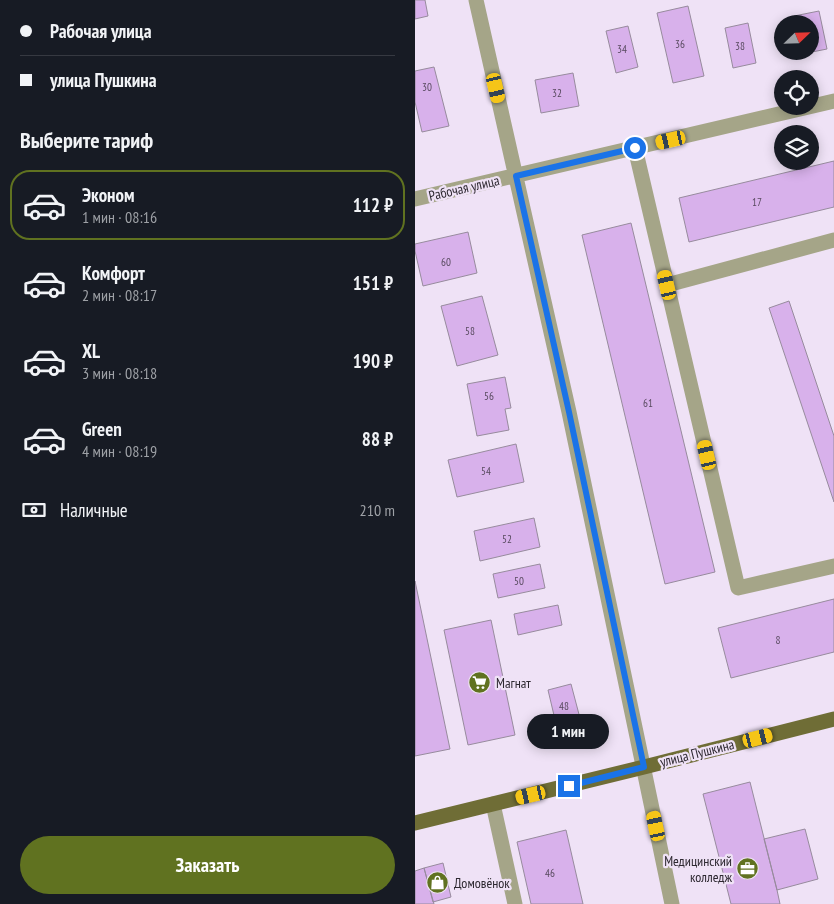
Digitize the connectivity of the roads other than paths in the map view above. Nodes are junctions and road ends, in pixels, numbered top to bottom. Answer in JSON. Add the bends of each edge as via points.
{"nodes":[{"id":1,"x":476,"y":0,"type":"edge"},
{"id":2,"x":834,"y":101,"type":"edge"},
{"id":3,"x":635,"y":148,"type":"junction"},
{"id":4,"x":516,"y":176,"type":"junction"},
{"id":5,"x":415,"y":199,"type":"edge"},
{"id":6,"x":834,"y":240,"type":"edge"},
{"id":7,"x":667,"y":285,"type":"junction"},
{"id":8,"x":834,"y":566,"type":"edge"},
{"id":9,"x":834,"y":718,"type":"edge"},
{"id":10,"x":644,"y":767,"type":"junction"},
{"id":11,"x":493,"y":804,"type":"junction"},
{"id":12,"x":415,"y":823,"type":"edge"},
{"id":13,"x":515,"y":904,"type":"edge"},
{"id":14,"x":673,"y":904,"type":"edge"}],
"edges":[{"from":1,"to":4,"type":"street"},
{"from":2,"to":3,"type":"street","name":"Рабочая улица"},
{"from":3,"to":4,"type":"street","name":"Рабочая улица"},
{"from":3,"to":7,"type":"street"},
{"from":4,"to":5,"type":"street","name":"Рабочая улица"},
{"from":4,"to":10,"type":"street"},
{"from":6,"to":7,"type":"street"},
{"from":7,"to":8,"type":"street","via":[[739,588]]},
{"from":9,"to":10,"type":"main road","name":"улица Пушкина"},
{"from":10,"to":11,"type":"main road","name":"улица Пушкина"},
{"from":10,"to":14,"type":"street"},
{"from":11,"to":12,"type":"main road","name":"улица Пушкина"},
{"from":11,"to":13,"type":"street"}]}
